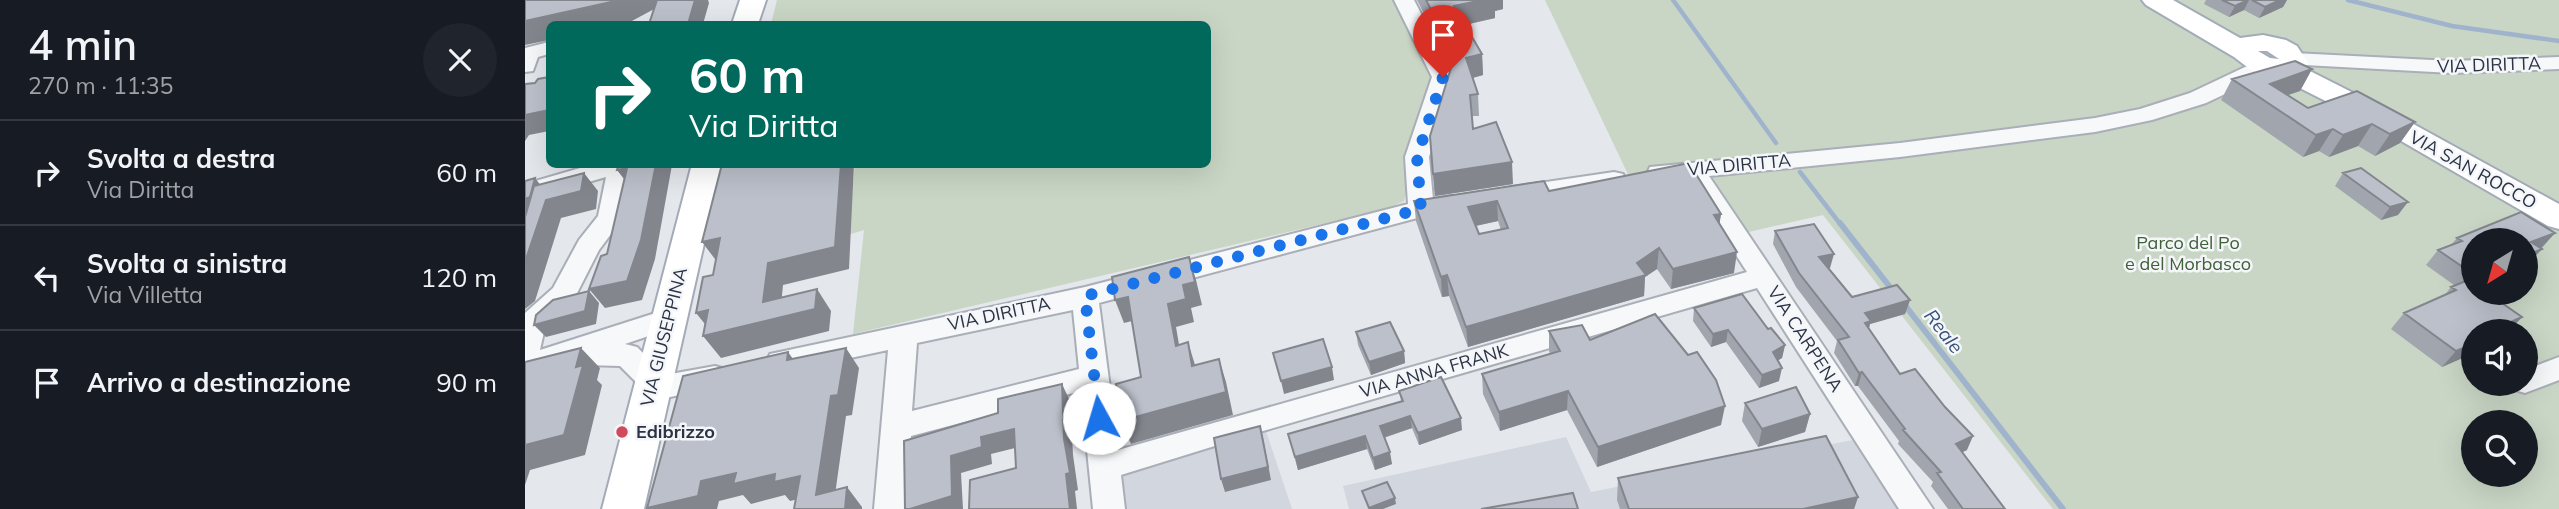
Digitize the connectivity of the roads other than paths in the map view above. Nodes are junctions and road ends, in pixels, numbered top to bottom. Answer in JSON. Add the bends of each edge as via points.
{"nodes":[{"id":1,"x":1404,"y":0,"type":"edge"},
{"id":2,"x":2155,"y":0,"type":"edge"},
{"id":3,"x":2247,"y":47,"type":"junction"},
{"id":4,"x":546,"y":49,"type":"edge"},
{"id":5,"x":526,"y":60,"type":"edge"},
{"id":6,"x":2282,"y":60,"type":"junction"},
{"id":7,"x":2347,"y":63,"type":"junction"},
{"id":8,"x":2559,"y":63,"type":"edge"},
{"id":9,"x":2419,"y":66,"type":"junction"},
{"id":10,"x":2212,"y":89,"type":"junction"},
{"id":11,"x":2343,"y":93,"type":"junction"},
{"id":12,"x":2387,"y":121,"type":"junction"},
{"id":13,"x":611,"y":168,"type":"edge"},
{"id":14,"x":621,"y":168,"type":"edge"},
{"id":15,"x":706,"y":168,"type":"edge"},
{"id":16,"x":1693,"y":170,"type":"junction"},
{"id":17,"x":525,"y":192,"type":"edge"},
{"id":18,"x":1421,"y":209,"type":"junction"},
{"id":19,"x":2559,"y":218,"type":"edge"},
{"id":20,"x":1764,"y":277,"type":"junction"},
{"id":21,"x":1085,"y":296,"type":"junction"},
{"id":22,"x":668,"y":319,"type":"junction"},
{"id":23,"x":529,"y":323,"type":"edge"},
{"id":24,"x":902,"y":335,"type":"junction"},
{"id":25,"x":525,"y":352,"type":"edge"},
{"id":26,"x":556,"y":356,"type":"junction"},
{"id":27,"x":525,"y":364,"type":"edge"},
{"id":28,"x":761,"y":366,"type":"edge"},
{"id":29,"x":2559,"y":368,"type":"edge"},
{"id":30,"x":735,"y":372,"type":"edge"},
{"id":31,"x":1094,"y":376,"type":"junction"},
{"id":32,"x":2538,"y":377,"type":"edge"},
{"id":33,"x":653,"y":384,"type":"junction"},
{"id":34,"x":895,"y":428,"type":"junction"},
{"id":35,"x":1105,"y":467,"type":"junction"},
{"id":36,"x":623,"y":509,"type":"edge"},
{"id":37,"x":890,"y":509,"type":"edge"},
{"id":38,"x":1109,"y":509,"type":"edge"},
{"id":39,"x":1917,"y":509,"type":"edge"}],
"edges":[{"from":1,"to":18,"type":"street","via":[[1443,77],[1417,157]]},
{"from":2,"to":3,"type":"main road"},
{"from":3,"to":6,"type":"main road","via":[[2250,59]]},
{"from":3,"to":10,"type":"street","name":"VIA DIRITTA"},
{"from":4,"to":5,"type":"street","via":[[529,53]]},
{"from":6,"to":7,"type":"street","name":"VIA DIRITTA"},
{"from":6,"to":9,"type":"street","name":"VIA DIRITTA"},
{"from":6,"to":10,"type":"street","name":"VIA DIRITTA"},
{"from":6,"to":11,"type":"main road","name":"VIA SAN ROCCO"},
{"from":6,"to":12,"type":"main road","name":"VIA SAN ROCCO"},
{"from":7,"to":9,"type":"street","name":"VIA DIRITTA"},
{"from":7,"to":11,"type":"street","via":[[2336,73]]},
{"from":8,"to":9,"type":"street","name":"VIA DIRITTA"},
{"from":10,"to":16,"type":"street","name":"VIA DIRITTA","via":[[2144,115],[2095,125]]},
{"from":11,"to":12,"type":"street","name":"VIA SAN ROCCO"},
{"from":12,"to":19,"type":"main road","name":"VIA SAN ROCCO"},
{"from":13,"to":17,"type":"street"},
{"from":14,"to":23,"type":"street","via":[[610,218],[588,246],[563,294]]},
{"from":15,"to":22,"type":"main road","name":"VIA GIUSEPPINA"},
{"from":16,"to":18,"type":"street","name":"VIA DIRITTA"},
{"from":16,"to":20,"type":"street","name":"VIA CARPENA"},
{"from":18,"to":21,"type":"street","name":"VIA DIRITTA"},
{"from":20,"to":35,"type":"street","name":"VIA ANNA FRANK"},
{"from":20,"to":39,"type":"street","name":"VIA CARPENA"},
{"from":21,"to":24,"type":"street","name":"VIA DIRITTA"},
{"from":21,"to":31,"type":"street"},
{"from":22,"to":26,"type":"street"},
{"from":22,"to":33,"type":"main road","name":"VIA GIUSEPPINA"},
{"from":23,"to":25,"type":"street"},
{"from":24,"to":28,"type":"street","name":"VIA DIRITTA"},
{"from":24,"to":34,"type":"street"},
{"from":26,"to":27,"type":"street"},
{"from":26,"to":33,"type":"street","via":[[627,355]]},
{"from":29,"to":32,"type":"street"},
{"from":30,"to":33,"type":"street"},
{"from":31,"to":34,"type":"street"},
{"from":31,"to":35,"type":"street"},
{"from":33,"to":36,"type":"main road","name":"VIA GIUSEPPINA"},
{"from":34,"to":37,"type":"street"},
{"from":35,"to":38,"type":"street"}]}
